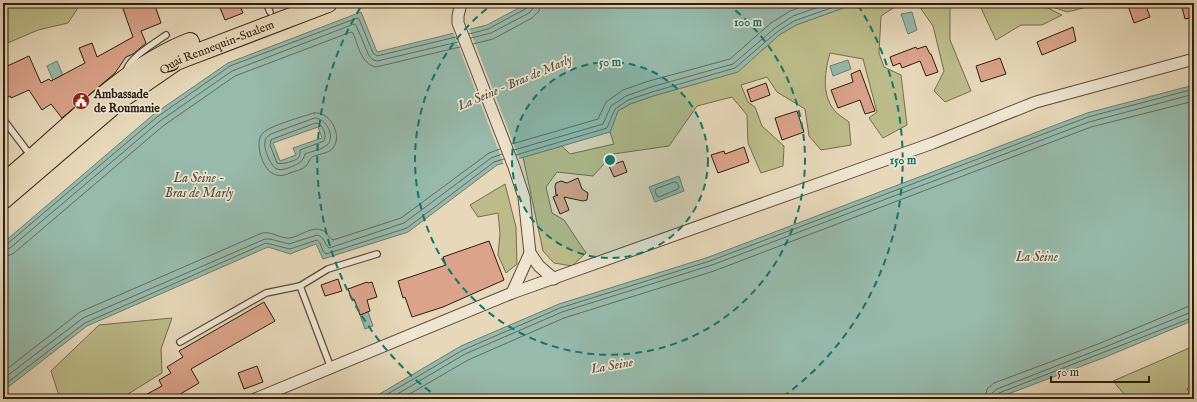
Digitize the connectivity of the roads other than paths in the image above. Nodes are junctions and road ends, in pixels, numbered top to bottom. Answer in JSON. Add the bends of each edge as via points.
{"nodes":[{"id":1,"x":294,"y":3,"type":"edge"},
{"id":2,"x":328,"y":3,"type":"edge"},
{"id":3,"x":461,"y":3,"type":"edge"},
{"id":4,"x":268,"y":7,"type":"edge"},
{"id":5,"x":166,"y":35,"type":"dead end"},
{"id":6,"x":1194,"y":59,"type":"edge"},
{"id":7,"x":127,"y":78,"type":"junction"},
{"id":8,"x":3,"y":119,"type":"edge"},
{"id":9,"x":32,"y":158,"type":"junction"},
{"id":10,"x":3,"y":183,"type":"edge"},
{"id":11,"x":3,"y":200,"type":"edge"},
{"id":12,"x":530,"y":253,"type":"junction"},
{"id":13,"x":377,"y":254,"type":"dead end"},
{"id":14,"x":554,"y":278,"type":"junction"},
{"id":15,"x":300,"y":286,"type":"junction"},
{"id":16,"x":512,"y":293,"type":"junction"},
{"id":17,"x":180,"y":342,"type":"dead end"},
{"id":18,"x":331,"y":368,"type":"junction"},
{"id":19,"x":255,"y":399,"type":"edge"}],
"edges":[{"from":1,"to":4,"type":"main road","name":"Quai Rennequin-Sualem"},
{"from":2,"to":11,"type":"main road","name":"Quai Rennequin-Sualem","via":[[176,61],[121,99]]},
{"from":3,"to":12,"type":"street","via":[[458,23],[524,197]]},
{"from":4,"to":7,"type":"main road","name":"Quai Rennequin-Sualem","via":[[171,49]]},
{"from":5,"to":7,"type":"lane","via":[[132,61],[127,68]]},
{"from":6,"to":14,"type":"street","via":[[1036,102],[933,143]]},
{"from":7,"to":9,"type":"main road","name":"Quai Rennequin-Sualem"},
{"from":8,"to":9,"type":"lane"},
{"from":9,"to":10,"type":"main road","name":"Quai Rennequin-Sualem"},
{"from":12,"to":14,"type":"street","via":[[539,266]]},
{"from":12,"to":16,"type":"street"},
{"from":13,"to":15,"type":"lane","via":[[328,269]]},
{"from":14,"to":16,"type":"street"},
{"from":15,"to":17,"type":"lane","via":[[266,293]]},
{"from":15,"to":18,"type":"lane"},
{"from":16,"to":18,"type":"street"},
{"from":18,"to":19,"type":"street"}]}
